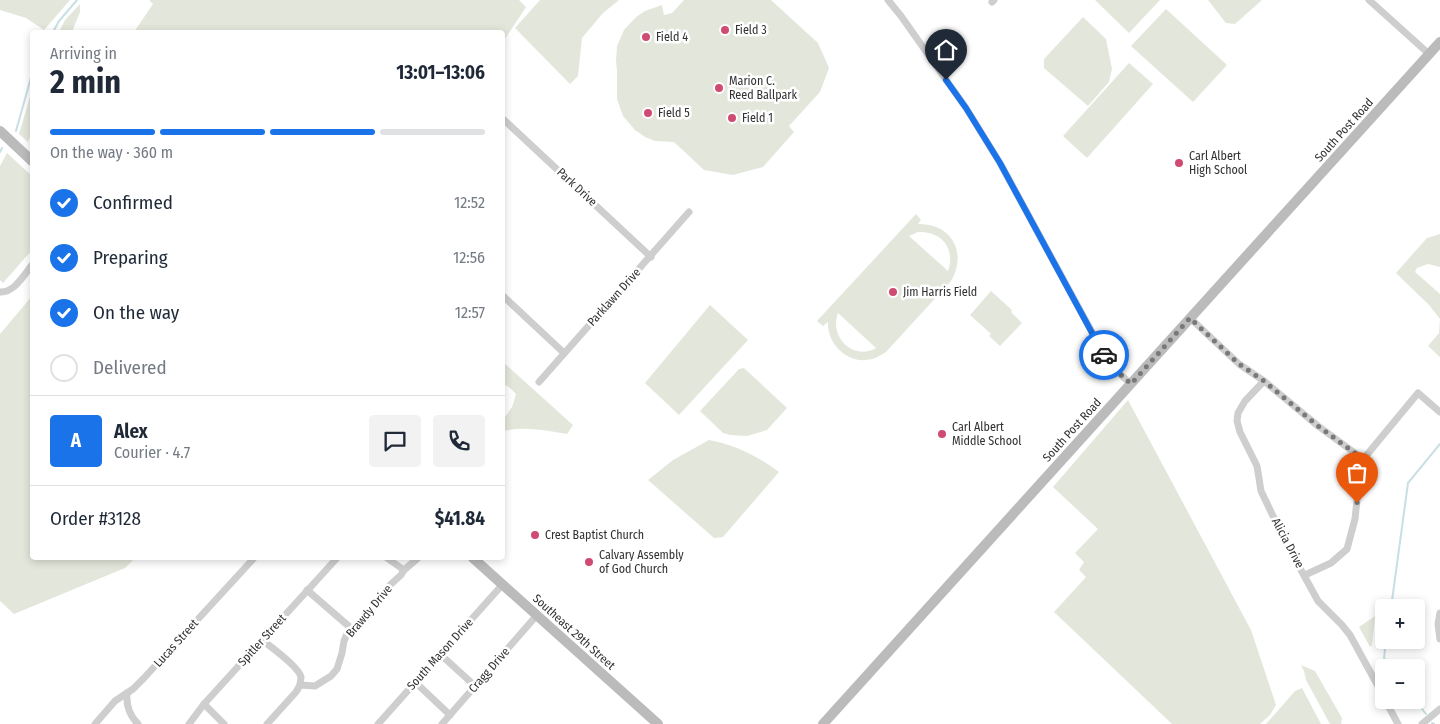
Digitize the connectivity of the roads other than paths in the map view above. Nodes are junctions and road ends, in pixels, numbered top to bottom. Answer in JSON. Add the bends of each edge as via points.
{"nodes":[{"id":1,"x":888,"y":0,"type":"edge"},
{"id":2,"x":1369,"y":0,"type":"edge"},
{"id":3,"x":1440,"y":42,"type":"edge"},
{"id":4,"x":1429,"y":54,"type":"junction"},
{"id":5,"x":505,"y":121,"type":"edge"},
{"id":6,"x":0,"y":131,"type":"edge"},
{"id":7,"x":30,"y":159,"type":"edge"},
{"id":8,"x":689,"y":212,"type":"dead end"},
{"id":9,"x":651,"y":257,"type":"junction"},
{"id":10,"x":30,"y":267,"type":"edge"},
{"id":11,"x":0,"y":292,"type":"edge"},
{"id":12,"x":505,"y":298,"type":"edge"},
{"id":13,"x":1190,"y":318,"type":"junction"},
{"id":14,"x":564,"y":353,"type":"junction"},
{"id":15,"x":1264,"y":381,"type":"junction"},
{"id":16,"x":539,"y":382,"type":"dead end"},
{"id":17,"x":1131,"y":384,"type":"junction"},
{"id":18,"x":1440,"y":412,"type":"edge"},
{"id":19,"x":1363,"y":459,"type":"junction"},
{"id":20,"x":252,"y":560,"type":"edge"},
{"id":21,"x":335,"y":560,"type":"edge"},
{"id":22,"x":390,"y":560,"type":"edge"},
{"id":23,"x":416,"y":560,"type":"edge"},
{"id":24,"x":475,"y":560,"type":"edge"},
{"id":25,"x":404,"y":570,"type":"junction"},
{"id":26,"x":1305,"y":576,"type":"junction"},
{"id":27,"x":503,"y":584,"type":"junction"},
{"id":28,"x":307,"y":590,"type":"junction"},
{"id":29,"x":1440,"y":613,"type":"edge"},
{"id":30,"x":537,"y":615,"type":"junction"},
{"id":31,"x":352,"y":628,"type":"junction"},
{"id":32,"x":1440,"y":639,"type":"edge"},
{"id":33,"x":262,"y":640,"type":"junction"},
{"id":34,"x":440,"y":654,"type":"junction"},
{"id":35,"x":415,"y":682,"type":"junction"},
{"id":36,"x":1375,"y":682,"type":"edge"},
{"id":37,"x":300,"y":685,"type":"junction"},
{"id":38,"x":475,"y":686,"type":"junction"},
{"id":39,"x":127,"y":693,"type":"junction"},
{"id":40,"x":204,"y":704,"type":"junction"},
{"id":41,"x":1390,"y":709,"type":"edge"},
{"id":42,"x":1440,"y":709,"type":"edge"},
{"id":43,"x":450,"y":715,"type":"junction"},
{"id":44,"x":95,"y":724,"type":"edge"},
{"id":45,"x":138,"y":724,"type":"edge"},
{"id":46,"x":189,"y":724,"type":"edge"},
{"id":47,"x":224,"y":724,"type":"edge"},
{"id":48,"x":267,"y":724,"type":"edge"},
{"id":49,"x":378,"y":724,"type":"edge"},
{"id":50,"x":442,"y":724,"type":"edge"},
{"id":51,"x":658,"y":724,"type":"edge"},
{"id":52,"x":823,"y":724,"type":"edge"},
{"id":53,"x":1398,"y":724,"type":"edge"},
{"id":54,"x":1422,"y":724,"type":"edge"}],
"edges":[{"from":1,"to":17,"type":"street","via":[[982,132],[1105,356]]},
{"from":2,"to":4,"type":"street"},
{"from":3,"to":4,"type":"main road","name":"South Post Road"},
{"from":4,"to":13,"type":"main road","name":"South Post Road"},
{"from":5,"to":9,"type":"street","name":"Park Drive"},
{"from":6,"to":7,"type":"main road"},
{"from":8,"to":9,"type":"street","name":"Parklawn Drive"},
{"from":9,"to":14,"type":"street","name":"Parklawn Drive"},
{"from":10,"to":11,"type":"street","via":[[12,288]]},
{"from":12,"to":14,"type":"street"},
{"from":13,"to":15,"type":"street","via":[[1239,364]]},
{"from":13,"to":17,"type":"main road","name":"South Post Road"},
{"from":14,"to":16,"type":"street","name":"Parklawn Drive"},
{"from":15,"to":19,"type":"street"},
{"from":15,"to":26,"type":"street","name":"Alicia Drive","via":[[1245,401],[1237,421],[1257,466],[1261,491]]},
{"from":17,"to":52,"type":"main road","name":"South Post Road"},
{"from":18,"to":19,"type":"street","via":[[1418,393]]},
{"from":19,"to":26,"type":"street","via":[[1355,519],[1347,549],[1331,563]]},
{"from":20,"to":39,"type":"street","name":"Lucas Street"},
{"from":21,"to":28,"type":"street","name":"Spitler Street"},
{"from":22,"to":25,"type":"street"},
{"from":23,"to":25,"type":"street","name":"Brawdy Drive"},
{"from":24,"to":27,"type":"main road","name":"Southeast 29th Street"},
{"from":25,"to":31,"type":"street","name":"Brawdy Drive"},
{"from":26,"to":36,"type":"street","name":"Alicia Drive","via":[[1318,602],[1350,635]]},
{"from":27,"to":30,"type":"main road","name":"Southeast 29th Street"},
{"from":27,"to":34,"type":"street","name":"South Mason Drive"},
{"from":28,"to":31,"type":"street"},
{"from":28,"to":33,"type":"street","name":"Spitler Street"},
{"from":29,"to":32,"type":"street"},
{"from":30,"to":38,"type":"street","name":"Cragg Drive"},
{"from":30,"to":51,"type":"main road","name":"Southeast 29th Street"},
{"from":31,"to":37,"type":"street","name":"Brawdy Drive","via":[[344,641],[337,669],[331,676],[315,686]]},
{"from":33,"to":37,"type":"street","via":[[298,672]]},
{"from":33,"to":40,"type":"street","name":"Spitler Street"},
{"from":34,"to":35,"type":"street","name":"South Mason Drive"},
{"from":34,"to":38,"type":"street"},
{"from":35,"to":43,"type":"street"},
{"from":35,"to":49,"type":"street","name":"South Mason Drive"},
{"from":37,"to":48,"type":"street"},
{"from":38,"to":43,"type":"street","name":"Cragg Drive"},
{"from":39,"to":44,"type":"street","name":"Lucas Street","via":[[115,701]]},
{"from":39,"to":45,"type":"street","via":[[128,708]]},
{"from":40,"to":46,"type":"street","name":"Spitler Street"},
{"from":40,"to":47,"type":"street"},
{"from":41,"to":53,"type":"street","name":"Alicia Drive"},
{"from":42,"to":54,"type":"street"},
{"from":43,"to":50,"type":"street","name":"Cragg Drive"}]}
